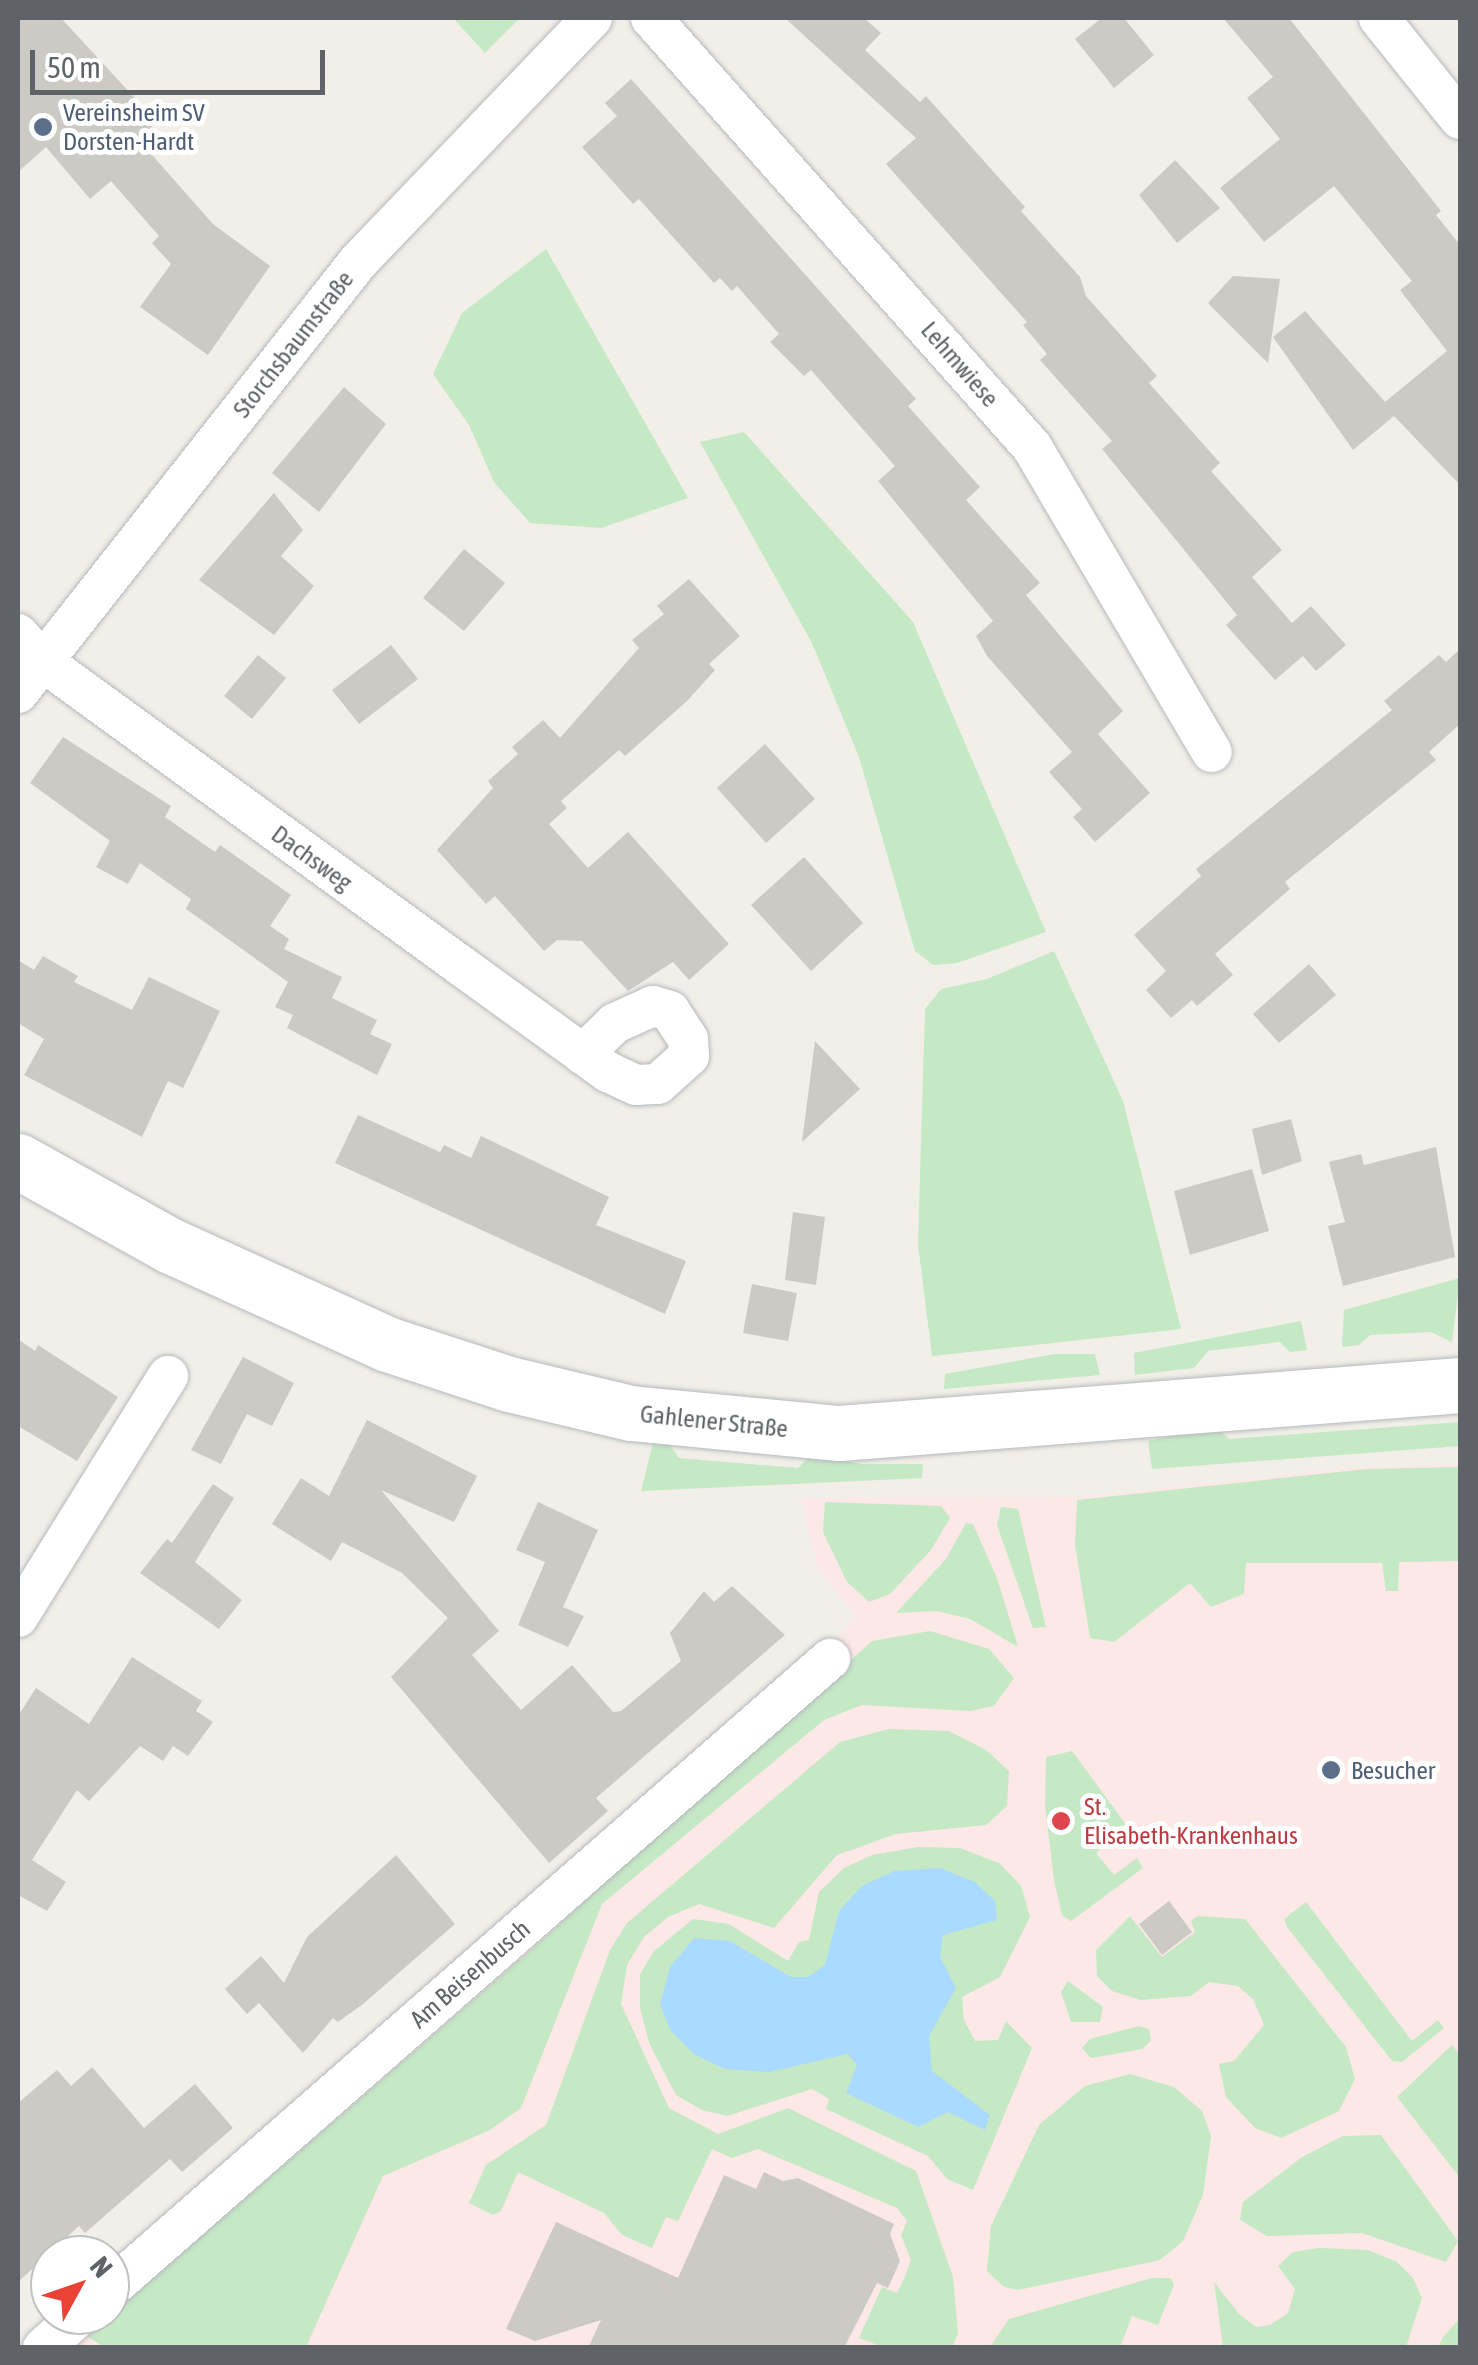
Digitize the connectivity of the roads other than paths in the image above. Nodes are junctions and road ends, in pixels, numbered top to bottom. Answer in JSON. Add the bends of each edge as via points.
{"nodes":[{"id":1,"x":592,"y":18,"type":"edge"},
{"id":2,"x":651,"y":18,"type":"edge"},
{"id":3,"x":1379,"y":18,"type":"edge"},
{"id":4,"x":1460,"y":119,"type":"edge"},
{"id":5,"x":30,"y":648,"type":"edge"},
{"id":6,"x":18,"y":692,"type":"edge"},
{"id":7,"x":1212,"y":752,"type":"dead end"},
{"id":8,"x":583,"y":1054,"type":"dead end"},
{"id":9,"x":18,"y":1161,"type":"edge"},
{"id":10,"x":168,"y":1376,"type":"dead end"},
{"id":11,"x":1460,"y":1385,"type":"edge"},
{"id":12,"x":18,"y":1617,"type":"edge"},
{"id":13,"x":830,"y":1659,"type":"dead end"},
{"id":14,"x":130,"y":2272,"type":"edge"}],
"edges":[{"from":1,"to":5,"type":"street","name":"Storchsbaumstraße","via":[[358,262]]},
{"from":2,"to":7,"type":"street","name":"Lehmwiese","via":[[1032,447]]},
{"from":3,"to":4,"type":"street"},
{"from":5,"to":6,"type":"street","name":"Storchsbaumstraße"},
{"from":5,"to":8,"type":"street","name":"Dachsweg"},
{"from":9,"to":11,"type":"main road","name":"Gahlener Straße","via":[[170,1246],[387,1344],[509,1384],[631,1413],[839,1432]]},
{"from":10,"to":12,"type":"street"},
{"from":13,"to":14,"type":"street","name":"Am Beisenbusch"}]}
